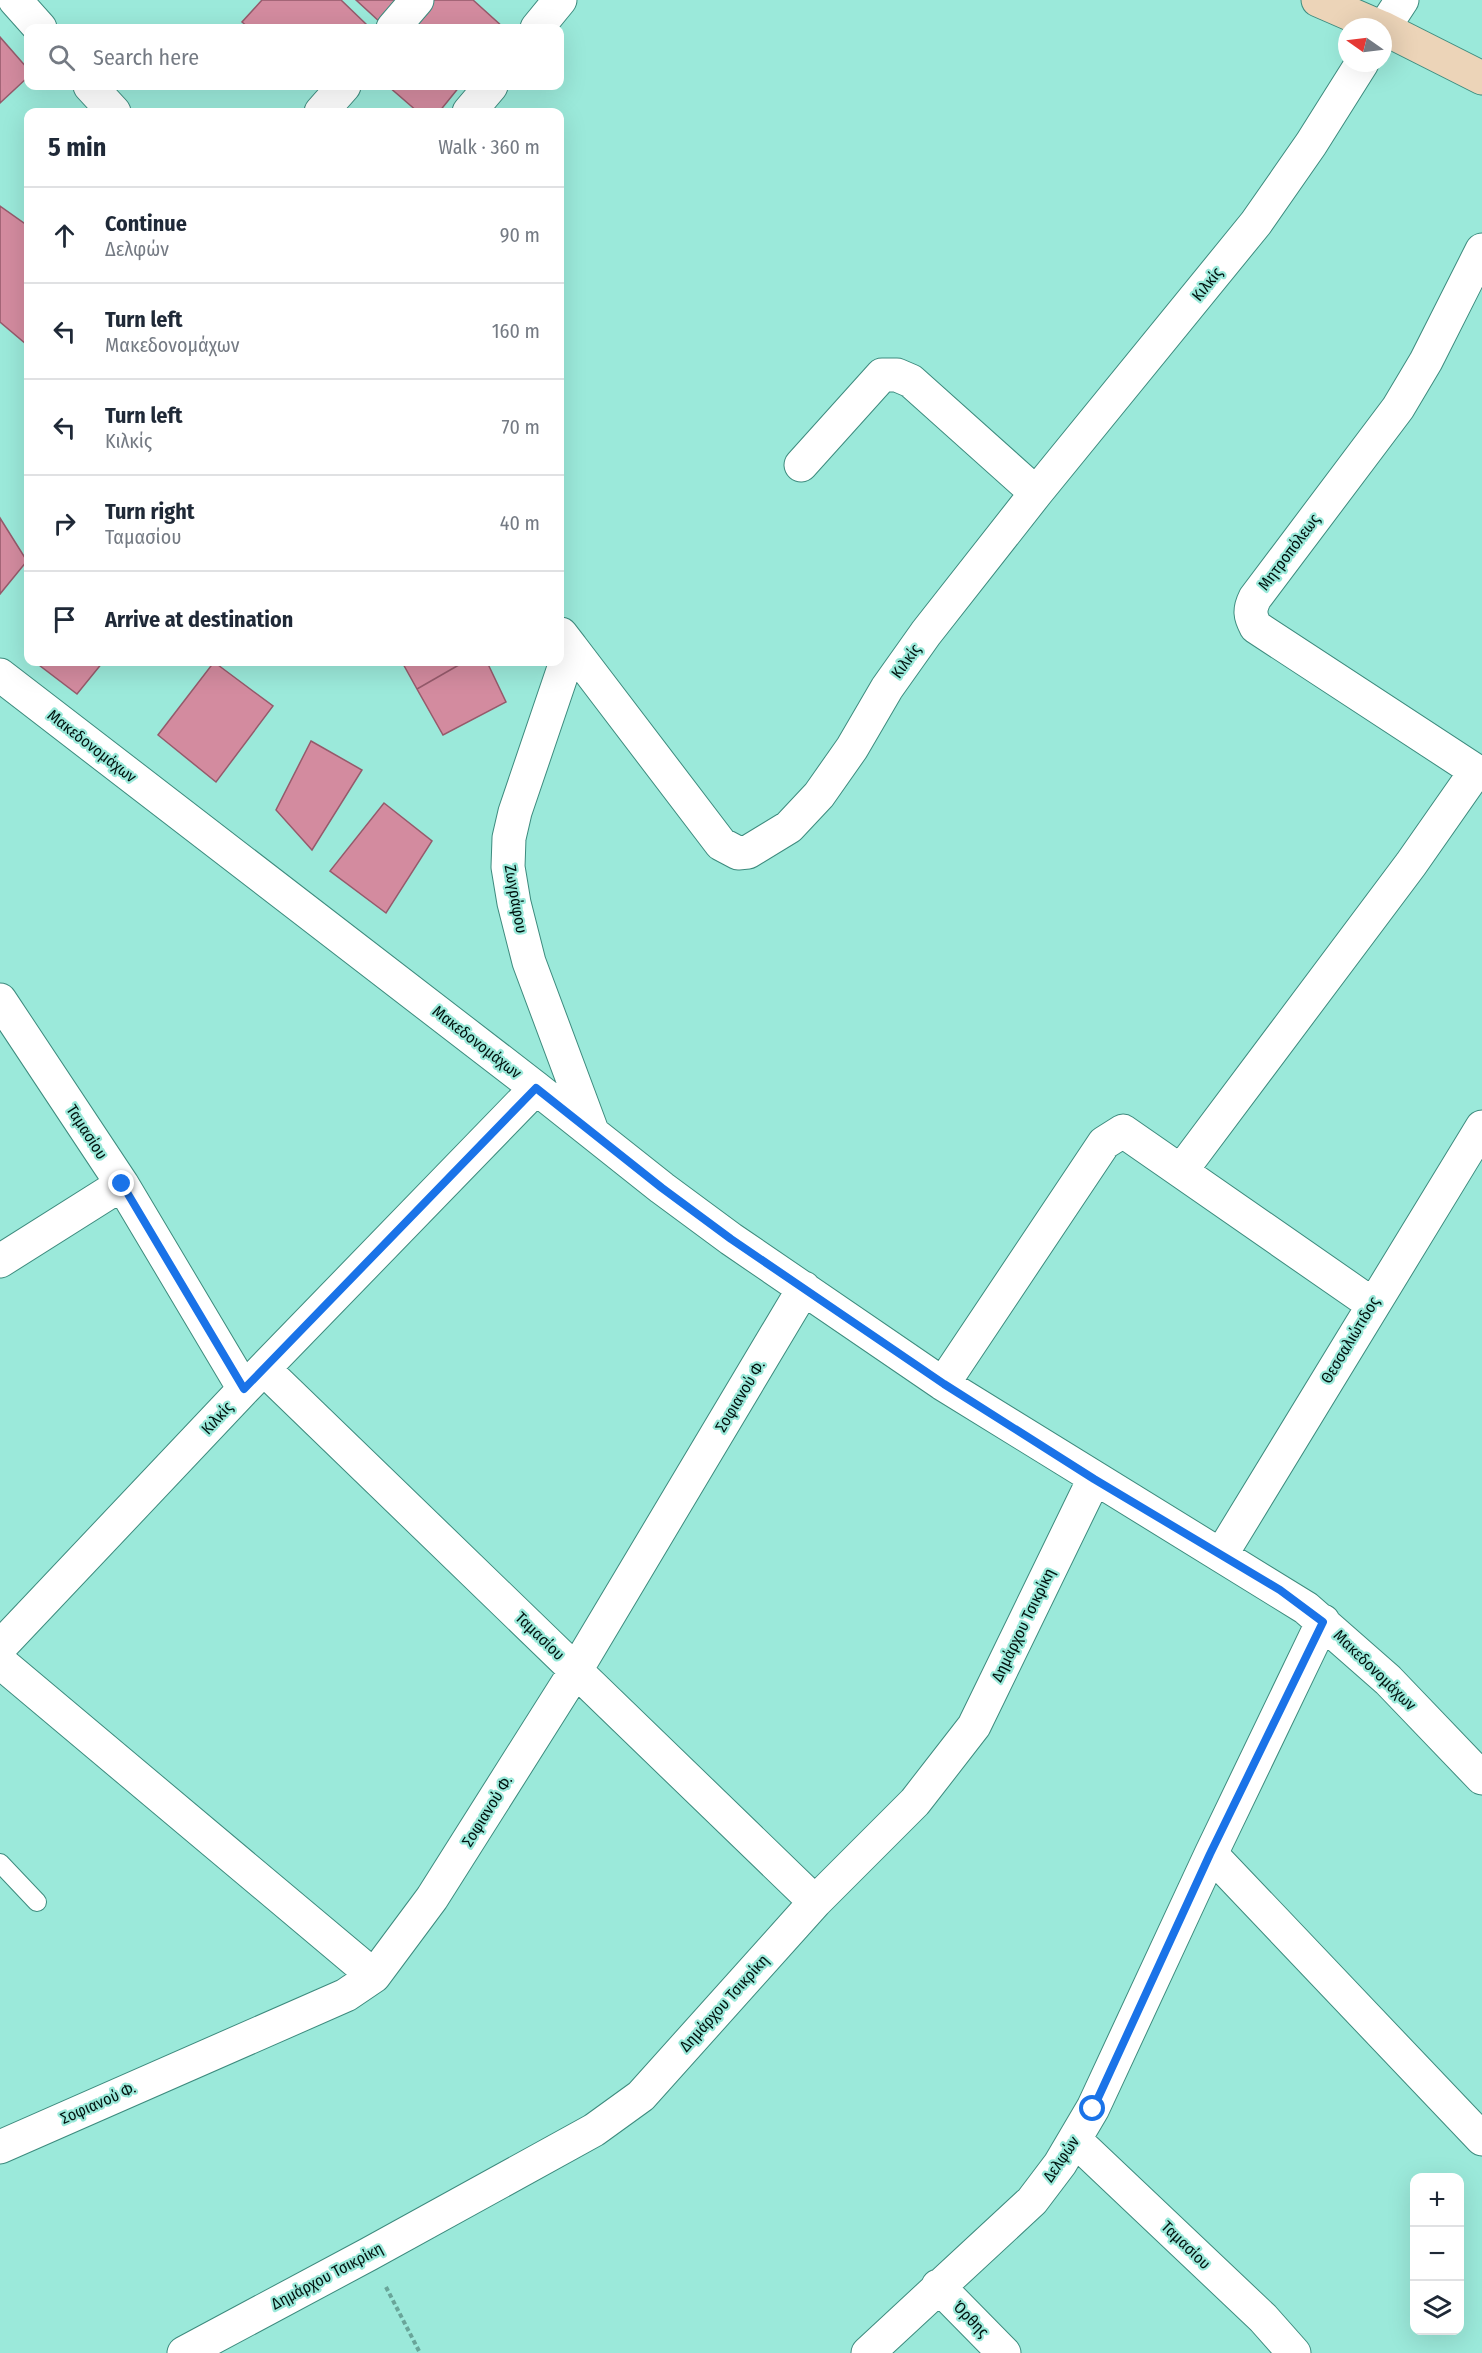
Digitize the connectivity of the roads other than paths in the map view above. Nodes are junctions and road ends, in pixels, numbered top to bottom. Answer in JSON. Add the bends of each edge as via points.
{"nodes":[{"id":1,"x":15,"y":0,"type":"edge"},
{"id":2,"x":417,"y":0,"type":"edge"},
{"id":3,"x":560,"y":0,"type":"edge"},
{"id":4,"x":1318,"y":0,"type":"edge"},
{"id":5,"x":1402,"y":0,"type":"edge"},
{"id":6,"x":1359,"y":18,"type":"edge"},
{"id":7,"x":1389,"y":18,"type":"edge"},
{"id":8,"x":36,"y":24,"type":"edge"},
{"id":9,"x":396,"y":24,"type":"edge"},
{"id":10,"x":540,"y":24,"type":"edge"},
{"id":11,"x":1392,"y":33,"type":"edge"},
{"id":12,"x":1356,"y":72,"type":"edge"},
{"id":13,"x":1482,"y":78,"type":"edge"},
{"id":14,"x":94,"y":90,"type":"edge"},
{"id":15,"x":340,"y":90,"type":"edge"},
{"id":16,"x":488,"y":90,"type":"edge"},
{"id":17,"x":110,"y":108,"type":"edge"},
{"id":18,"x":325,"y":108,"type":"edge"},
{"id":19,"x":473,"y":108,"type":"edge"},
{"id":20,"x":1482,"y":250,"type":"edge"},
{"id":21,"x":801,"y":465,"type":"dead end"},
{"id":22,"x":1036,"y":493,"type":"junction"},
{"id":23,"x":565,"y":640,"type":"edge"},
{"id":24,"x":557,"y":666,"type":"edge"},
{"id":25,"x":0,"y":675,"type":"edge"},
{"id":26,"x":1479,"y":773,"type":"edge"},
{"id":27,"x":0,"y":1000,"type":"edge"},
{"id":28,"x":536,"y":1088,"type":"junction"},
{"id":29,"x":1482,"y":1127,"type":"edge"},
{"id":30,"x":592,"y":1131,"type":"junction"},
{"id":31,"x":1181,"y":1170,"type":"junction"},
{"id":32,"x":122,"y":1184,"type":"junction"},
{"id":33,"x":0,"y":1261,"type":"edge"},
{"id":34,"x":804,"y":1288,"type":"junction"},
{"id":35,"x":1372,"y":1304,"type":"junction"},
{"id":36,"x":255,"y":1379,"type":"junction"},
{"id":37,"x":944,"y":1384,"type":"junction"},
{"id":38,"x":1094,"y":1479,"type":"junction"},
{"id":39,"x":1221,"y":1555,"type":"junction"},
{"id":40,"x":1323,"y":1622,"type":"junction"},
{"id":41,"x":0,"y":1647,"type":"edge"},
{"id":42,"x":0,"y":1662,"type":"edge"},
{"id":43,"x":576,"y":1670,"type":"junction"},
{"id":44,"x":1482,"y":1778,"type":"edge"},
{"id":45,"x":1210,"y":1854,"type":"junction"},
{"id":46,"x":0,"y":1863,"type":"edge"},
{"id":47,"x":37,"y":1902,"type":"dead end"},
{"id":48,"x":815,"y":1902,"type":"junction"},
{"id":49,"x":374,"y":1976,"type":"junction"},
{"id":50,"x":1482,"y":2139,"type":"edge"},
{"id":51,"x":1075,"y":2140,"type":"junction"},
{"id":52,"x":0,"y":2147,"type":"edge"},
{"id":53,"x":938,"y":2286,"type":"junction"},
{"id":54,"x":184,"y":2353,"type":"edge"},
{"id":55,"x":868,"y":2353,"type":"edge"},
{"id":56,"x":1004,"y":2353,"type":"edge"},
{"id":57,"x":1294,"y":2353,"type":"edge"}],
"edges":[{"from":1,"to":8,"type":"street"},
{"from":2,"to":9,"type":"street"},
{"from":3,"to":10,"type":"street"},
{"from":4,"to":6,"type":"street"},
{"from":5,"to":7,"type":"street"},
{"from":11,"to":13,"type":"street"},
{"from":12,"to":22,"type":"street","name":"Κιλκίς","via":[[1256,223]]},
{"from":14,"to":17,"type":"street"},
{"from":15,"to":18,"type":"street"},
{"from":16,"to":19,"type":"street"},
{"from":20,"to":26,"type":"street","name":"Μητροπόλεως","via":[[1398,408],[1250,608],[1256,627]]},
{"from":21,"to":22,"type":"street","via":[[882,375],[897,375],[911,381]]},
{"from":22,"to":23,"type":"street","name":"Κιλκίς","via":[[887,688],[819,795],[789,827],[748,852],[738,853],[721,844]]},
{"from":24,"to":30,"type":"street","name":"Ζωγράφου","via":[[515,812],[508,867],[529,962]]},
{"from":25,"to":28,"type":"street","name":"Μακεδονομάχων"},
{"from":26,"to":31,"type":"street"},
{"from":27,"to":32,"type":"street","name":"Ταμασίου"},
{"from":28,"to":30,"type":"street","name":"Μακεδονομάχων"},
{"from":28,"to":36,"type":"street","name":"Κιλκίς"},
{"from":29,"to":35,"type":"street","name":"Θεσσαλιώτιδος"},
{"from":30,"to":34,"type":"street","name":"Μακεδονομάχων","via":[[686,1206]]},
{"from":31,"to":35,"type":"street"},
{"from":31,"to":37,"type":"street","via":[[1123,1131],[1104,1143]]},
{"from":32,"to":33,"type":"street"},
{"from":32,"to":36,"type":"street","name":"Ταμασίου"},
{"from":34,"to":37,"type":"street","name":"Μακεδονομάχων"},
{"from":34,"to":43,"type":"street","name":"Σοφιανού Φ."},
{"from":35,"to":39,"type":"street","name":"Θεσσαλιώτιδος"},
{"from":36,"to":41,"type":"street","name":"Κιλκίς"},
{"from":36,"to":43,"type":"street","name":"Ταμασίου"},
{"from":37,"to":38,"type":"street","name":"Μακεδονομάχων"},
{"from":38,"to":39,"type":"street","name":"Μακεδονομάχων"},
{"from":38,"to":48,"type":"street","name":"Δημάρχου Τσικρίκη","via":[[974,1726],[915,1802]]},
{"from":39,"to":40,"type":"street","name":"Μακεδονομάχων","via":[[1280,1590]]},
{"from":40,"to":44,"type":"street","name":"Μακεδονομάχων","via":[[1388,1680]]},
{"from":40,"to":45,"type":"street","name":"Δελφών"},
{"from":42,"to":49,"type":"street"},
{"from":43,"to":48,"type":"street","name":"Ταμασίου"},
{"from":43,"to":49,"type":"street","name":"Σοφιανού Φ.","via":[[432,1898]]},
{"from":45,"to":50,"type":"street"},
{"from":45,"to":51,"type":"street","name":"Δελφών","via":[[1093,2109]]},
{"from":46,"to":47,"type":"lane"},
{"from":48,"to":54,"type":"street","name":"Δημάρχου Τσικρίκη","via":[[641,2096],[594,2130]]},
{"from":49,"to":52,"type":"street","name":"Σοφιανού Φ.","via":[[346,1995]]},
{"from":51,"to":53,"type":"street","name":"Δελφών","via":[[1032,2201]]},
{"from":51,"to":57,"type":"street","name":"Ταμασίου","via":[[1263,2318]]},
{"from":53,"to":55,"type":"street","name":"Δελφών"},
{"from":53,"to":56,"type":"street","name":"Όρθης"}]}
